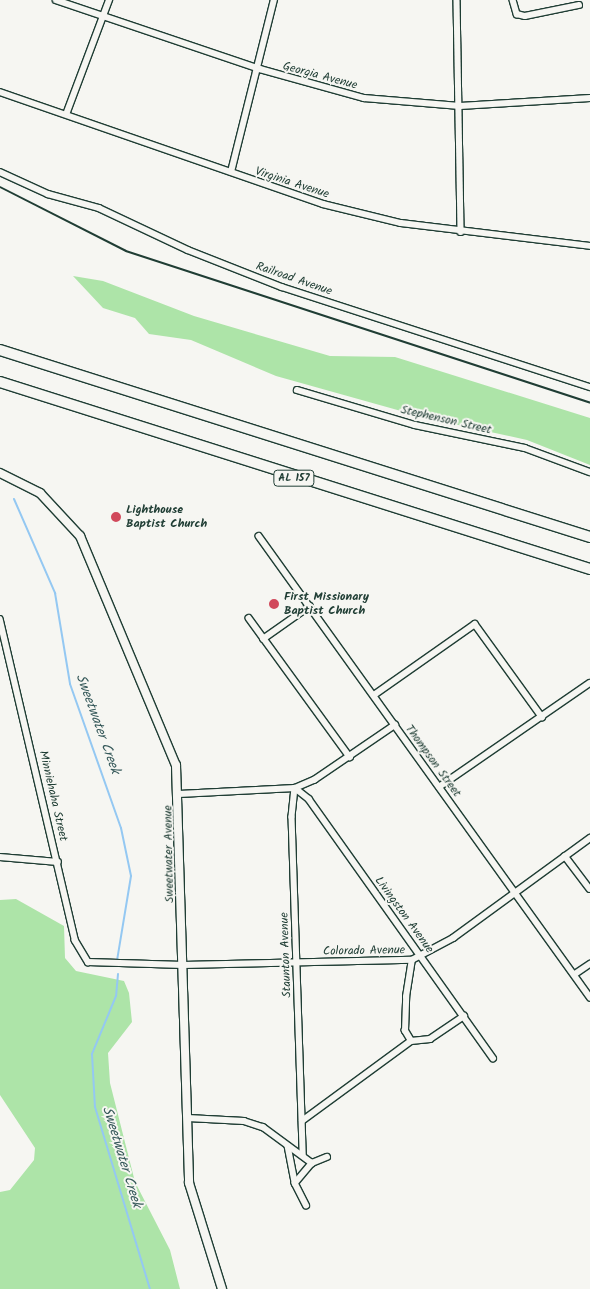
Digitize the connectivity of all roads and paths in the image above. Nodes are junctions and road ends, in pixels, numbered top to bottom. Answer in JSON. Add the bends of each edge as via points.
{"nodes":[{"id":1,"x":56,"y":0,"type":"edge"},
{"id":2,"x":109,"y":0,"type":"edge"},
{"id":3,"x":274,"y":0,"type":"edge"},
{"id":4,"x":457,"y":0,"type":"edge"},
{"id":5,"x":513,"y":0,"type":"edge"},
{"id":6,"x":579,"y":5,"type":"dead end"},
{"id":7,"x":103,"y":16,"type":"junction"},
{"id":8,"x":260,"y":69,"type":"junction"},
{"id":9,"x":0,"y":92,"type":"edge"},
{"id":10,"x":590,"y":98,"type":"edge"},
{"id":11,"x":460,"y":106,"type":"junction"},
{"id":12,"x":67,"y":112,"type":"junction"},
{"id":13,"x":0,"y":172,"type":"edge"},
{"id":14,"x":231,"y":172,"type":"junction"},
{"id":15,"x":462,"y":232,"type":"junction"},
{"id":16,"x":590,"y":246,"type":"edge"},
{"id":17,"x":0,"y":350,"type":"edge"},
{"id":18,"x":0,"y":382,"type":"edge"},
{"id":19,"x":590,"y":387,"type":"edge"},
{"id":20,"x":297,"y":390,"type":"dead end"},
{"id":21,"x":590,"y":472,"type":"edge"},
{"id":22,"x":0,"y":473,"type":"edge"},
{"id":23,"x":259,"y":536,"type":"dead end"},
{"id":24,"x":590,"y":537,"type":"edge"},
{"id":25,"x":590,"y":569,"type":"edge"},
{"id":26,"x":310,"y":606,"type":"junction"},
{"id":27,"x":249,"y":618,"type":"dead end"},
{"id":28,"x":0,"y":619,"type":"edge"},
{"id":29,"x":2,"y":633,"type":"edge"},
{"id":30,"x":263,"y":638,"type":"junction"},
{"id":31,"x":590,"y":682,"type":"edge"},
{"id":32,"x":374,"y":696,"type":"junction"},
{"id":33,"x":542,"y":717,"type":"junction"},
{"id":34,"x":395,"y":725,"type":"junction"},
{"id":35,"x":350,"y":758,"type":"junction"},
{"id":36,"x":439,"y":787,"type":"junction"},
{"id":37,"x":295,"y":788,"type":"junction"},
{"id":38,"x":179,"y":794,"type":"junction"},
{"id":39,"x":590,"y":838,"type":"edge"},
{"id":40,"x":565,"y":856,"type":"junction"},
{"id":41,"x":0,"y":857,"type":"edge"},
{"id":42,"x":58,"y":862,"type":"junction"},
{"id":43,"x":590,"y":890,"type":"edge"},
{"id":44,"x":514,"y":892,"type":"junction"},
{"id":45,"x":422,"y":957,"type":"junction"},
{"id":46,"x":412,"y":960,"type":"junction"},
{"id":47,"x":295,"y":962,"type":"junction"},
{"id":48,"x":590,"y":964,"type":"edge"},
{"id":49,"x":183,"y":965,"type":"junction"},
{"id":50,"x":99,"y":966,"type":"joint"},
{"id":51,"x":575,"y":974,"type":"junction"},
{"id":52,"x":590,"y":997,"type":"edge"},
{"id":53,"x":464,"y":1016,"type":"junction"},
{"id":54,"x":411,"y":1041,"type":"junction"},
{"id":55,"x":493,"y":1058,"type":"dead end"},
{"id":56,"x":188,"y":1118,"type":"junction"},
{"id":57,"x":302,"y":1120,"type":"junction"},
{"id":58,"x":288,"y":1146,"type":"junction"},
{"id":59,"x":303,"y":1155,"type":"junction"},
{"id":60,"x":327,"y":1156,"type":"dead end"},
{"id":61,"x":312,"y":1163,"type":"junction"},
{"id":62,"x":295,"y":1183,"type":"junction"},
{"id":63,"x":306,"y":1205,"type":"dead end"},
{"id":64,"x":222,"y":1289,"type":"edge"}],
"edges":[{"from":1,"to":7,"type":"street","name":"Georgia Avenue"},
{"from":2,"to":7,"type":"street"},
{"from":3,"to":8,"type":"street"},
{"from":4,"to":11,"type":"street"},
{"from":5,"to":6,"type":"street","via":[[517,14],[525,16]]},
{"from":7,"to":8,"type":"street","name":"Georgia Avenue"},
{"from":7,"to":12,"type":"street"},
{"from":8,"to":11,"type":"street","name":"Georgia Avenue","via":[[364,98]]},
{"from":8,"to":14,"type":"street"},
{"from":9,"to":12,"type":"street","name":"Virginia Avenue"},
{"from":10,"to":11,"type":"street","name":"Georgia Avenue"},
{"from":11,"to":15,"type":"street"},
{"from":12,"to":14,"type":"street","name":"Virginia Avenue","via":[[155,148]]},
{"from":13,"to":19,"type":"street","name":"Railroad Avenue","via":[[48,194],[99,208],[188,250],[282,287]]},
{"from":14,"to":15,"type":"street","name":"Virginia Avenue","via":[[322,204]]},
{"from":15,"to":16,"type":"street","name":"Virginia Avenue"},
{"from":17,"to":24,"type":"highway","number":"AL 157"},
{"from":18,"to":25,"type":"highway","number":"AL 157"},
{"from":20,"to":21,"type":"street","name":"Stephenson Street","via":[[415,425],[525,448]]},
{"from":22,"to":38,"type":"street","name":"Sweetwater Avenue","via":[[40,493],[80,536],[176,765]]},
{"from":23,"to":26,"type":"street","name":"Thompson Street"},
{"from":26,"to":30,"type":"street"},
{"from":26,"to":32,"type":"street","name":"Thompson Street"},
{"from":27,"to":30,"type":"street"},
{"from":28,"to":29,"type":"street","name":"Minniehaha Street"},
{"from":29,"to":42,"type":"street","name":"Minniehaha Street"},
{"from":30,"to":35,"type":"street"},
{"from":31,"to":33,"type":"street"},
{"from":32,"to":33,"type":"street","via":[[475,624]]},
{"from":32,"to":34,"type":"street","name":"Thompson Street"},
{"from":33,"to":36,"type":"street"},
{"from":34,"to":35,"type":"street"},
{"from":34,"to":36,"type":"street","name":"Thompson Street"},
{"from":35,"to":37,"type":"street"},
{"from":36,"to":44,"type":"street","name":"Thompson Street"},
{"from":37,"to":38,"type":"street"},
{"from":37,"to":45,"type":"street","name":"Livingston Avenue","via":[[309,799]]},
{"from":37,"to":47,"type":"street","name":"Staunton Avenue"},
{"from":38,"to":49,"type":"street","name":"Sweetwater Avenue"},
{"from":39,"to":40,"type":"street","name":"Colorado Avenue"},
{"from":40,"to":43,"type":"street"},
{"from":40,"to":44,"type":"street","name":"Colorado Avenue"},
{"from":41,"to":42,"type":"street"},
{"from":42,"to":50,"type":"street","name":"Minniehaha Street","via":[[77,947],[88,962]]},
{"from":44,"to":45,"type":"street","name":"Colorado Avenue"},
{"from":44,"to":51,"type":"street","name":"Thompson Street"},
{"from":45,"to":46,"type":"street","name":"Colorado Avenue"},
{"from":45,"to":53,"type":"street","name":"Livingston Avenue"},
{"from":46,"to":47,"type":"street","name":"Colorado Avenue"},
{"from":46,"to":54,"type":"street","via":[[405,1031]]},
{"from":47,"to":49,"type":"street","name":"Colorado Avenue"},
{"from":47,"to":57,"type":"street","name":"Staunton Avenue"},
{"from":48,"to":51,"type":"street"},
{"from":49,"to":50,"type":"street","name":"Colorado Avenue"},
{"from":49,"to":56,"type":"street","name":"Sweetwater Avenue"},
{"from":51,"to":52,"type":"street","name":"Thompson Street"},
{"from":53,"to":54,"type":"street","via":[[430,1039]]},
{"from":53,"to":55,"type":"street","name":"Livingston Avenue"},
{"from":54,"to":57,"type":"street"},
{"from":56,"to":58,"type":"street","via":[[244,1121],[263,1127]]},
{"from":56,"to":64,"type":"street","name":"Sweetwater Avenue","via":[[191,1200]]},
{"from":57,"to":59,"type":"street","name":"Staunton Avenue"},
{"from":58,"to":59,"type":"street"},
{"from":58,"to":62,"type":"street"},
{"from":59,"to":61,"type":"street"},
{"from":60,"to":61,"type":"street"},
{"from":61,"to":62,"type":"street"},
{"from":62,"to":63,"type":"street"}]}
